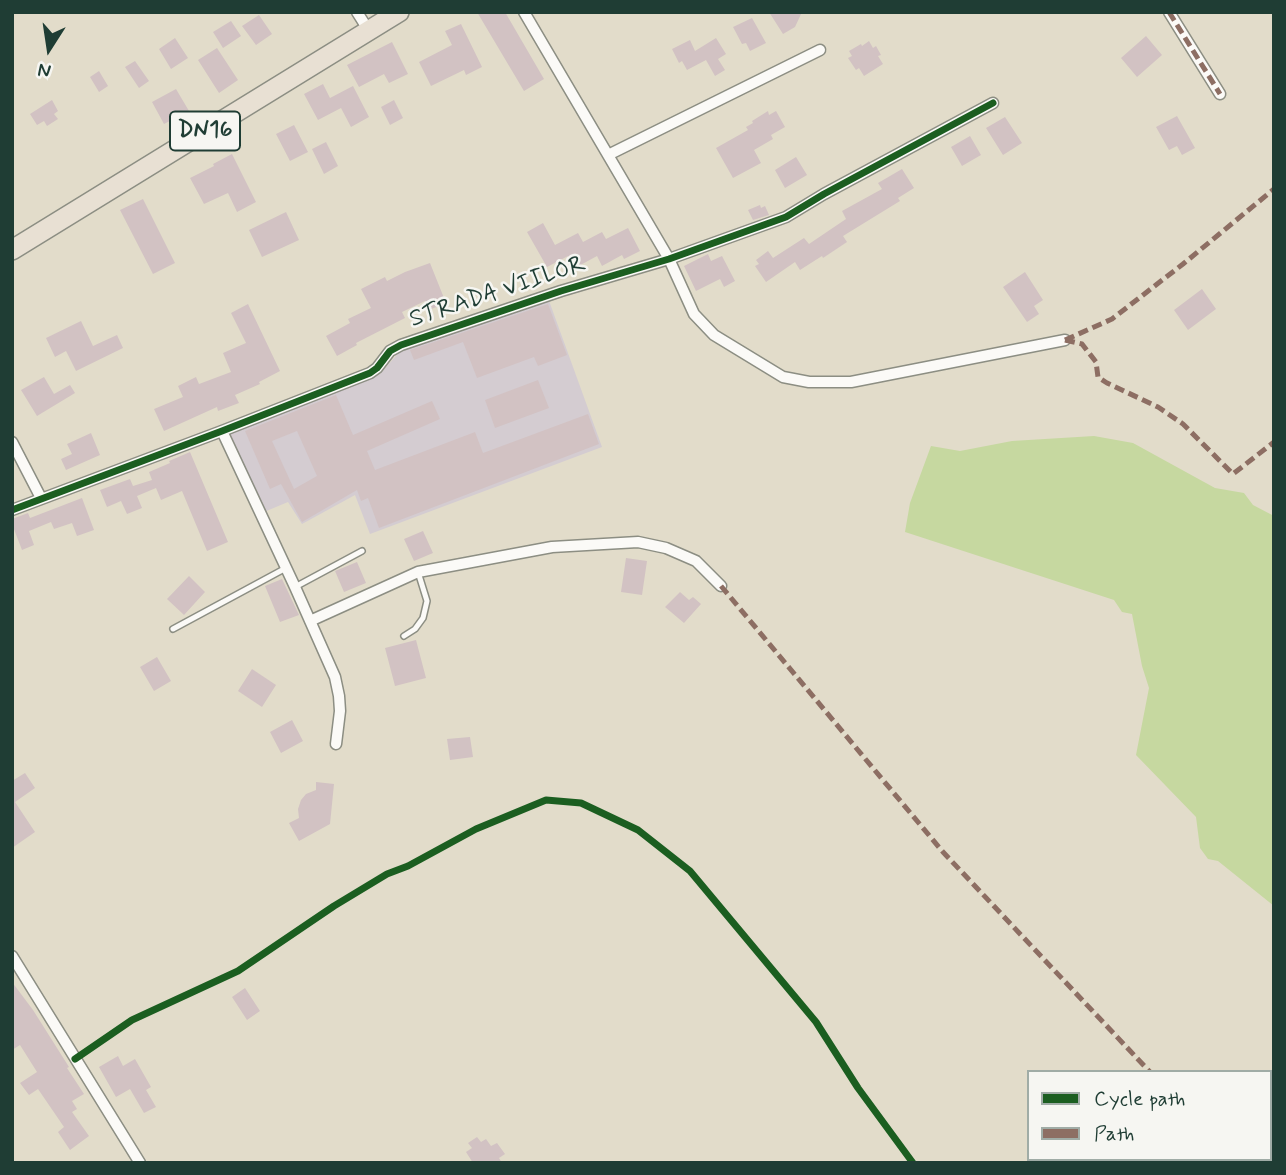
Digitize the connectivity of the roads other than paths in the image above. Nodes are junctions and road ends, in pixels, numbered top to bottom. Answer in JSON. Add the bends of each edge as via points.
{"nodes":[{"id":1,"x":357,"y":12,"type":"edge"},
{"id":2,"x":398,"y":12,"type":"edge"},
{"id":3,"x":524,"y":12,"type":"edge"},
{"id":4,"x":1169,"y":12,"type":"edge"},
{"id":5,"x":369,"y":31,"type":"junction"},
{"id":6,"x":820,"y":50,"type":"dead end"},
{"id":7,"x":1220,"y":94,"type":"dead end"},
{"id":8,"x":993,"y":103,"type":"dead end"},
{"id":9,"x":608,"y":155,"type":"junction"},
{"id":10,"x":12,"y":250,"type":"edge"},
{"id":11,"x":669,"y":259,"type":"junction"},
{"id":12,"x":1065,"y":340,"type":"dead end"},
{"id":13,"x":222,"y":431,"type":"junction"},
{"id":14,"x":12,"y":442,"type":"edge"},
{"id":15,"x":41,"y":498,"type":"junction"},
{"id":16,"x":12,"y":510,"type":"edge"},
{"id":17,"x":362,"y":551,"type":"dead end"},
{"id":18,"x":286,"y":568,"type":"junction"},
{"id":19,"x":418,"y":572,"type":"junction"},
{"id":20,"x":721,"y":586,"type":"dead end"},
{"id":21,"x":295,"y":587,"type":"junction"},
{"id":22,"x":310,"y":621,"type":"junction"},
{"id":23,"x":173,"y":629,"type":"dead end"},
{"id":24,"x":404,"y":636,"type":"dead end"},
{"id":25,"x":336,"y":744,"type":"dead end"},
{"id":26,"x":12,"y":956,"type":"edge"},
{"id":27,"x":140,"y":1163,"type":"edge"}],
"edges":[{"from":1,"to":5,"type":"street"},
{"from":2,"to":5,"type":"highway","number":"DN16"},
{"from":3,"to":9,"type":"street"},
{"from":4,"to":7,"type":"street"},
{"from":5,"to":10,"type":"highway","number":"DN16"},
{"from":6,"to":9,"type":"street"},
{"from":8,"to":11,"type":"street","name":"STRADA VIILOR","via":[[786,216]]},
{"from":9,"to":11,"type":"street"},
{"from":11,"to":12,"type":"street","via":[[694,314],[714,335],[783,377],[851,382]]},
{"from":11,"to":13,"type":"street","name":"STRADA VIILOR","via":[[401,345],[370,373]]},
{"from":13,"to":15,"type":"street","name":"STRADA VIILOR"},
{"from":13,"to":18,"type":"street"},
{"from":14,"to":15,"type":"street"},
{"from":15,"to":16,"type":"street","name":"STRADA VIILOR"},
{"from":17,"to":21,"type":"lane"},
{"from":18,"to":21,"type":"street"},
{"from":18,"to":23,"type":"lane"},
{"from":19,"to":20,"type":"street","via":[[552,547],[638,542],[696,561]]},
{"from":19,"to":22,"type":"street"},
{"from":19,"to":24,"type":"lane","via":[[427,601],[423,618]]},
{"from":21,"to":22,"type":"street"},
{"from":22,"to":25,"type":"street","via":[[335,677],[340,711]]},
{"from":26,"to":27,"type":"street"}]}
